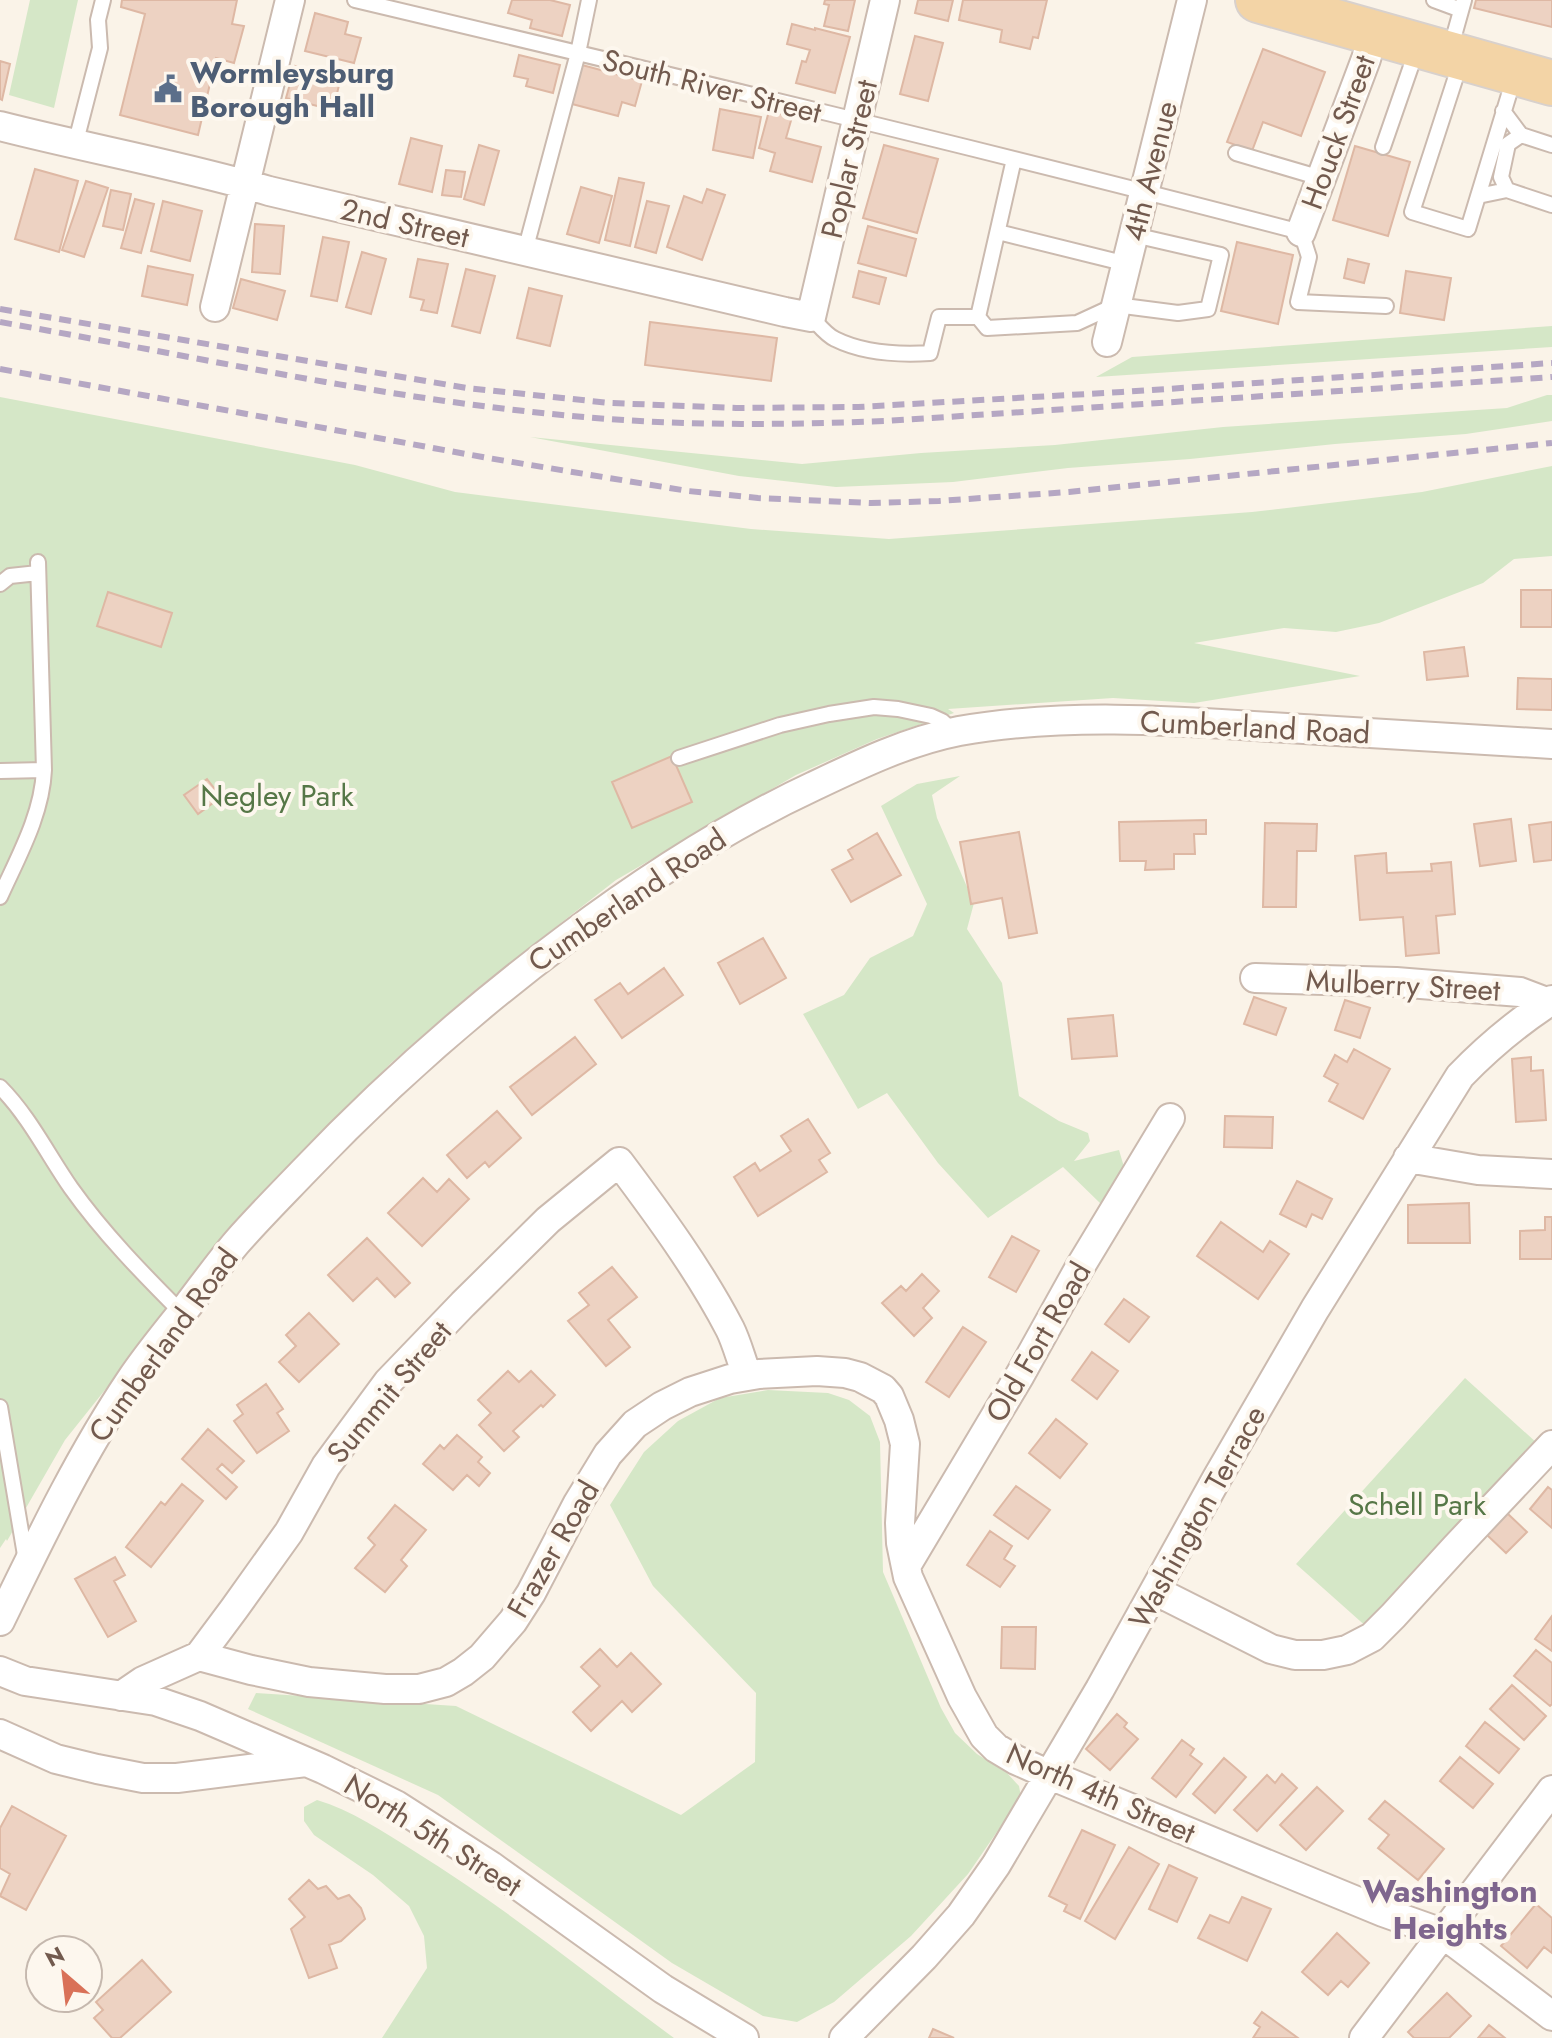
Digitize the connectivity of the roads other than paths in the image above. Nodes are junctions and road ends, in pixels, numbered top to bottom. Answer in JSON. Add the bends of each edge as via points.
{"nodes":[{"id":1,"x":103,"y":0,"type":"edge"},
{"id":2,"x":290,"y":0,"type":"edge"},
{"id":3,"x":355,"y":0,"type":"edge"},
{"id":4,"x":589,"y":0,"type":"edge"},
{"id":5,"x":885,"y":0,"type":"edge"},
{"id":6,"x":1192,"y":0,"type":"edge"},
{"id":7,"x":1258,"y":0,"type":"edge"},
{"id":8,"x":1434,"y":0,"type":"edge"},
{"id":9,"x":1463,"y":5,"type":"edge"},
{"id":10,"x":1325,"y":9,"type":"edge"},
{"id":11,"x":1374,"y":32,"type":"junction"},
{"id":12,"x":1443,"y":52,"type":"junction"},
{"id":13,"x":578,"y":53,"type":"junction"},
{"id":14,"x":1524,"y":89,"type":"edge"},
{"id":15,"x":858,"y":121,"type":"junction"},
{"id":16,"x":0,"y":126,"type":"edge"},
{"id":17,"x":1521,"y":135,"type":"junction"},
{"id":18,"x":75,"y":145,"type":"junction"},
{"id":19,"x":1552,"y":145,"type":"edge"},
{"id":20,"x":1383,"y":147,"type":"dead end"},
{"id":21,"x":1236,"y":153,"type":"dead end"},
{"id":22,"x":1014,"y":159,"type":"junction"},
{"id":23,"x":1321,"y":178,"type":"junction"},
{"id":24,"x":244,"y":184,"type":"junction"},
{"id":25,"x":1507,"y":190,"type":"junction"},
{"id":26,"x":1145,"y":191,"type":"junction"},
{"id":27,"x":1478,"y":196,"type":"junction"},
{"id":28,"x":1552,"y":205,"type":"edge"},
{"id":29,"x":998,"y":232,"type":"junction"},
{"id":30,"x":1301,"y":232,"type":"junction"},
{"id":31,"x":1134,"y":235,"type":"junction"},
{"id":32,"x":525,"y":251,"type":"junction"},
{"id":33,"x":1127,"y":264,"type":"junction"},
{"id":34,"x":1116,"y":305,"type":"junction"},
{"id":35,"x":1386,"y":306,"type":"dead end"},
{"id":36,"x":215,"y":307,"type":"dead end"},
{"id":37,"x":811,"y":317,"type":"junction"},
{"id":38,"x":978,"y":317,"type":"junction"},
{"id":39,"x":1107,"y":342,"type":"dead end"},
{"id":40,"x":0,"y":584,"type":"edge"},
{"id":41,"x":954,"y":732,"type":"junction"},
{"id":42,"x":1552,"y":744,"type":"edge"},
{"id":43,"x":679,"y":758,"type":"dead end"},
{"id":44,"x":44,"y":770,"type":"junction"},
{"id":45,"x":0,"y":771,"type":"edge"},
{"id":46,"x":0,"y":897,"type":"edge"},
{"id":47,"x":1255,"y":978,"type":"dead end"},
{"id":48,"x":1550,"y":1002,"type":"edge"},
{"id":49,"x":0,"y":1087,"type":"edge"},
{"id":50,"x":1170,"y":1118,"type":"dead end"},
{"id":51,"x":1408,"y":1158,"type":"junction"},
{"id":52,"x":1552,"y":1174,"type":"edge"},
{"id":53,"x":182,"y":1313,"type":"junction"},
{"id":54,"x":747,"y":1375,"type":"junction"},
{"id":55,"x":0,"y":1407,"type":"edge"},
{"id":56,"x":1552,"y":1445,"type":"edge"},
{"id":57,"x":27,"y":1566,"type":"junction"},
{"id":58,"x":906,"y":1566,"type":"junction"},
{"id":59,"x":1156,"y":1591,"type":"junction"},
{"id":60,"x":0,"y":1621,"type":"edge"},
{"id":61,"x":199,"y":1656,"type":"junction"},
{"id":62,"x":0,"y":1671,"type":"edge"},
{"id":63,"x":121,"y":1696,"type":"junction"},
{"id":64,"x":0,"y":1734,"type":"edge"},
{"id":65,"x":307,"y":1762,"type":"junction"},
{"id":66,"x":1050,"y":1775,"type":"junction"},
{"id":67,"x":1552,"y":1790,"type":"edge"},
{"id":68,"x":1442,"y":1933,"type":"junction"},
{"id":69,"x":1552,"y":2016,"type":"edge"},
{"id":70,"x":744,"y":2038,"type":"edge"},
{"id":71,"x":844,"y":2038,"type":"edge"},
{"id":72,"x":1364,"y":2038,"type":"edge"}],
"edges":[{"from":1,"to":18,"type":"lane","via":[[100,48]]},
{"from":2,"to":24,"type":"street"},
{"from":3,"to":13,"type":"lane","name":"South River Street"},
{"from":4,"to":13,"type":"lane"},
{"from":5,"to":15,"type":"street","name":"Poplar Street"},
{"from":6,"to":26,"type":"street","name":"4th Avenue"},
{"from":7,"to":10,"type":"main road"},
{"from":8,"to":9,"type":"lane"},
{"from":9,"to":12,"type":"lane"},
{"from":10,"to":11,"type":"main road"},
{"from":11,"to":12,"type":"main road"},
{"from":11,"to":23,"type":"street","name":"Houck Street"},
{"from":12,"to":14,"type":"main road"},
{"from":12,"to":20,"type":"lane"},
{"from":12,"to":27,"type":"lane","via":[[1412,212],[1468,229]]},
{"from":13,"to":15,"type":"lane","name":"South River Street"},
{"from":13,"to":32,"type":"lane"},
{"from":14,"to":17,"type":"lane"},
{"from":14,"to":27,"type":"lane"},
{"from":15,"to":22,"type":"lane","name":"South River Street"},
{"from":15,"to":37,"type":"street","name":"Poplar Street"},
{"from":16,"to":18,"type":"street","name":"2nd Street"},
{"from":17,"to":19,"type":"lane"},
{"from":17,"to":25,"type":"lane","via":[[1508,144],[1501,177]]},
{"from":18,"to":24,"type":"street","name":"2nd Street"},
{"from":21,"to":23,"type":"lane"},
{"from":22,"to":26,"type":"lane","name":"South River Street"},
{"from":22,"to":29,"type":"lane"},
{"from":23,"to":30,"type":"street","name":"Houck Street"},
{"from":24,"to":32,"type":"street","name":"2nd Street"},
{"from":24,"to":36,"type":"street"},
{"from":25,"to":27,"type":"lane"},
{"from":25,"to":28,"type":"lane"},
{"from":26,"to":30,"type":"lane","name":"South River Street"},
{"from":26,"to":31,"type":"street","name":"4th Avenue"},
{"from":29,"to":33,"type":"lane"},
{"from":29,"to":38,"type":"lane"},
{"from":30,"to":35,"type":"lane","via":[[1309,257],[1298,302]]},
{"from":31,"to":33,"type":"street","name":"4th Avenue"},
{"from":31,"to":34,"type":"lane","via":[[1221,255],[1208,309],[1178,313]]},
{"from":32,"to":37,"type":"street","name":"2nd Street"},
{"from":33,"to":34,"type":"street","name":"4th Avenue"},
{"from":34,"to":38,"type":"lane","via":[[1077,323],[987,328]]},
{"from":34,"to":39,"type":"street","name":"4th Avenue"},
{"from":37,"to":38,"type":"lane","via":[[832,338],[907,354],[930,353],[939,317]]},
{"from":40,"to":44,"type":"lane","via":[[38,567]]},
{"from":41,"to":42,"type":"street","name":"Cumberland Road","via":[[1067,719],[1163,720]]},
{"from":41,"to":43,"type":"lane","via":[[931,716],[874,707],[780,725]]},
{"from":41,"to":53,"type":"street","name":"Cumberland Road","via":[[907,745],[772,805],[640,886],[523,971],[361,1112],[236,1244]]},
{"from":44,"to":45,"type":"lane"},
{"from":44,"to":46,"type":"lane","via":[[32,825]]},
{"from":47,"to":48,"type":"street","name":"Mulberry Street","via":[[1474,988],[1520,992]]},
{"from":48,"to":51,"type":"street","name":"Washington Terrace","via":[[1513,1026],[1460,1076]]},
{"from":49,"to":53,"type":"lane","via":[[93,1217]]},
{"from":50,"to":58,"type":"street","name":"Old Fort Road"},
{"from":51,"to":52,"type":"street","via":[[1478,1170]]},
{"from":51,"to":59,"type":"street","name":"Washington Terrace","via":[[1292,1348]]},
{"from":53,"to":57,"type":"street","name":"Cumberland Road","via":[[131,1379]]},
{"from":54,"to":58,"type":"street","name":"North 4th Street","via":[[845,1373],[889,1396],[905,1444],[900,1523]]},
{"from":54,"to":61,"type":"street","name":"Frazer Road","via":[[690,1392],[624,1435],[578,1503],[513,1621],[482,1657],[446,1682],[419,1689],[309,1682]]},
{"from":54,"to":61,"type":"street","name":"Summit Street","via":[[730,1330],[706,1290],[619,1162],[548,1220],[388,1382]]},
{"from":55,"to":57,"type":"lane"},
{"from":56,"to":59,"type":"street","via":[[1372,1637],[1347,1650],[1295,1655],[1271,1649]]},
{"from":57,"to":60,"type":"street","name":"Cumberland Road"},
{"from":58,"to":66,"type":"street","name":"North 4th Street","via":[[984,1736],[1016,1760]]},
{"from":59,"to":66,"type":"street","name":"Washington Terrace"},
{"from":61,"to":63,"type":"street"},
{"from":62,"to":63,"type":"street","name":"North 5th Street","via":[[25,1681]]},
{"from":63,"to":65,"type":"street","name":"North 5th Street","via":[[200,1716]]},
{"from":64,"to":65,"type":"street","via":[[56,1759],[143,1778]]},
{"from":65,"to":70,"type":"street","name":"North 5th Street","via":[[396,1805],[663,1989]]},
{"from":66,"to":68,"type":"street","name":"North 4th Street"},
{"from":66,"to":71,"type":"street","name":"Washington Terrace","via":[[961,1915]]},
{"from":67,"to":68,"type":"street"},
{"from":68,"to":69,"type":"street","name":"North 4th Street"},
{"from":68,"to":72,"type":"street"}]}
